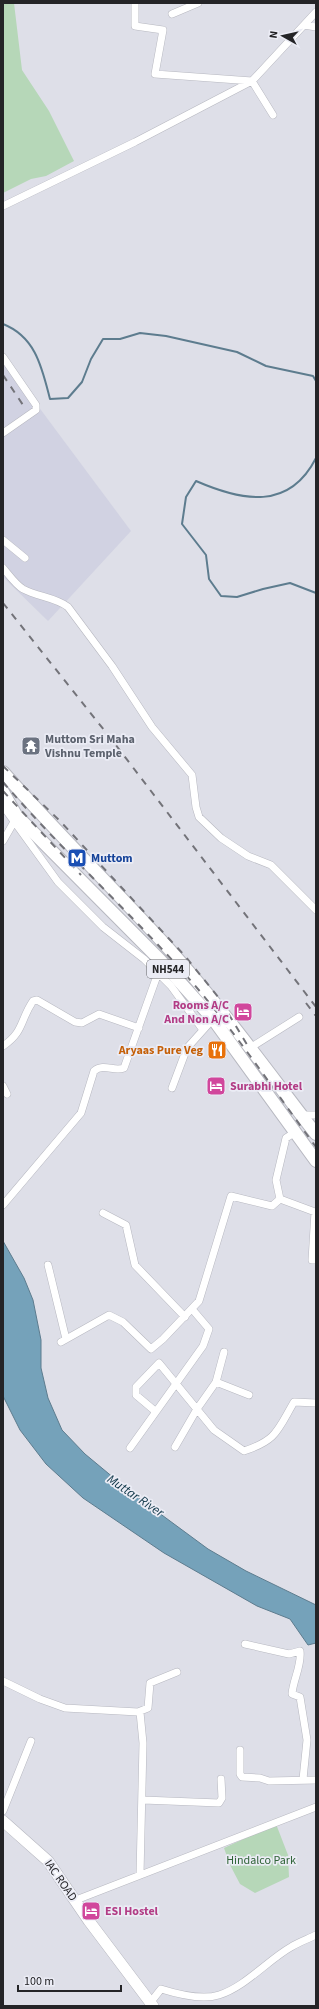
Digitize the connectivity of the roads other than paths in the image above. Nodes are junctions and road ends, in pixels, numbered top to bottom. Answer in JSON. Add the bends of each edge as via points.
{"nodes":[{"id":1,"x":135,"y":3,"type":"edge"},
{"id":2,"x":198,"y":3,"type":"edge"},
{"id":3,"x":316,"y":12,"type":"edge"},
{"id":4,"x":172,"y":14,"type":"dead end"},
{"id":5,"x":304,"y":25,"type":"junction"},
{"id":6,"x":316,"y":27,"type":"edge"},
{"id":7,"x":252,"y":81,"type":"junction"},
{"id":8,"x":273,"y":115,"type":"dead end"},
{"id":9,"x":3,"y":206,"type":"edge"},
{"id":10,"x":3,"y":357,"type":"edge"},
{"id":11,"x":3,"y":434,"type":"edge"},
{"id":12,"x":3,"y":540,"type":"edge"},
{"id":13,"x":25,"y":558,"type":"dead end"},
{"id":14,"x":3,"y":568,"type":"edge"},
{"id":15,"x":3,"y":772,"type":"edge"},
{"id":16,"x":3,"y":792,"type":"edge"},
{"id":17,"x":3,"y":806,"type":"edge"},
{"id":18,"x":15,"y":820,"type":"junction"},
{"id":19,"x":3,"y":841,"type":"edge"},
{"id":20,"x":316,"y":910,"type":"edge"},
{"id":21,"x":158,"y":973,"type":"junction"},
{"id":22,"x":299,"y":1017,"type":"dead end"},
{"id":23,"x":213,"y":1020,"type":"junction"},
{"id":24,"x":139,"y":1028,"type":"junction"},
{"id":25,"x":203,"y":1030,"type":"junction"},
{"id":26,"x":3,"y":1046,"type":"edge"},
{"id":27,"x":250,"y":1048,"type":"junction"},
{"id":28,"x":3,"y":1086,"type":"edge"},
{"id":29,"x":172,"y":1088,"type":"dead end"},
{"id":30,"x":7,"y":1094,"type":"dead end"},
{"id":31,"x":302,"y":1115,"type":"junction"},
{"id":32,"x":316,"y":1116,"type":"edge"},
{"id":33,"x":294,"y":1133,"type":"junction"},
{"id":34,"x":316,"y":1134,"type":"edge"},
{"id":35,"x":316,"y":1138,"type":"edge"},
{"id":36,"x":305,"y":1146,"type":"junction"},
{"id":37,"x":316,"y":1161,"type":"edge"},
{"id":38,"x":280,"y":1199,"type":"junction"},
{"id":39,"x":3,"y":1205,"type":"edge"},
{"id":40,"x":103,"y":1214,"type":"dead end"},
{"id":41,"x":316,"y":1260,"type":"edge"},
{"id":42,"x":48,"y":1265,"type":"dead end"},
{"id":43,"x":192,"y":1310,"type":"junction"},
{"id":44,"x":184,"y":1317,"type":"junction"},
{"id":45,"x":224,"y":1352,"type":"dead end"},
{"id":46,"x":216,"y":1382,"type":"junction"},
{"id":47,"x":176,"y":1385,"type":"junction"},
{"id":48,"x":249,"y":1395,"type":"dead end"},
{"id":49,"x":316,"y":1403,"type":"edge"},
{"id":50,"x":197,"y":1409,"type":"junction"},
{"id":51,"x":155,"y":1411,"type":"junction"},
{"id":52,"x":175,"y":1447,"type":"dead end"},
{"id":53,"x":130,"y":1448,"type":"dead end"},
{"id":54,"x":245,"y":1644,"type":"dead end"},
{"id":55,"x":177,"y":1672,"type":"dead end"},
{"id":56,"x":3,"y":1681,"type":"edge"},
{"id":57,"x":140,"y":1712,"type":"junction"},
{"id":58,"x":31,"y":1741,"type":"dead end"},
{"id":59,"x":240,"y":1750,"type":"dead end"},
{"id":60,"x":222,"y":1779,"type":"dead end"},
{"id":61,"x":303,"y":1779,"type":"junction"},
{"id":62,"x":316,"y":1780,"type":"edge"},
{"id":63,"x":142,"y":1800,"type":"junction"},
{"id":64,"x":316,"y":1806,"type":"edge"},
{"id":65,"x":3,"y":1811,"type":"edge"},
{"id":66,"x":3,"y":1820,"type":"edge"},
{"id":67,"x":140,"y":1875,"type":"junction"},
{"id":68,"x":76,"y":1900,"type":"junction"},
{"id":69,"x":316,"y":1934,"type":"edge"},
{"id":70,"x":151,"y":2005,"type":"edge"}],
"edges":[{"from":1,"to":7,"type":"street","via":[[135,26],[163,30],[155,74]]},
{"from":2,"to":4,"type":"street"},
{"from":3,"to":5,"type":"street"},
{"from":5,"to":6,"type":"street"},
{"from":5,"to":7,"type":"street"},
{"from":7,"to":8,"type":"street"},
{"from":7,"to":9,"type":"street","via":[[135,142]]},
{"from":10,"to":11,"type":"street","via":[[36,405],[36,410]]},
{"from":12,"to":13,"type":"street"},
{"from":14,"to":20,"type":"street","via":[[22,589],[60,601],[68,607],[112,666],[152,727],[192,775],[199,817],[221,838],[248,856],[271,865]]},
{"from":15,"to":27,"type":"highway","number":"NH544","via":[[57,833],[168,949]]},
{"from":16,"to":23,"type":"highway","number":"NH544","via":[[16,815],[160,960]]},
{"from":17,"to":18,"type":"street"},
{"from":18,"to":19,"type":"street"},
{"from":18,"to":21,"type":"street","via":[[58,882],[103,926]]},
{"from":21,"to":24,"type":"street"},
{"from":21,"to":25,"type":"street","via":[[184,1002]]},
{"from":22,"to":27,"type":"street"},
{"from":23,"to":25,"type":"street"},
{"from":23,"to":33,"type":"highway","number":"NH544"},
{"from":24,"to":26,"type":"street","via":[[100,1014],[82,1023],[75,1022],[37,1000],[32,1001],[15,1038]]},
{"from":24,"to":39,"type":"street","via":[[124,1068],[104,1067],[94,1071],[81,1113]]},
{"from":25,"to":29,"type":"street","via":[[187,1048]]},
{"from":27,"to":31,"type":"highway","number":"NH544"},
{"from":28,"to":30,"type":"street"},
{"from":31,"to":32,"type":"street"},
{"from":31,"to":34,"type":"highway","number":"NH544"},
{"from":33,"to":36,"type":"highway","number":"NH544"},
{"from":33,"to":38,"type":"street","via":[[286,1138],[276,1180]]},
{"from":35,"to":36,"type":"highway"},
{"from":36,"to":37,"type":"highway","number":"NH544"},
{"from":38,"to":41,"type":"street","via":[[315,1212],[312,1260]]},
{"from":38,"to":43,"type":"street","via":[[272,1206],[231,1196],[199,1301]]},
{"from":40,"to":44,"type":"street","via":[[126,1225],[135,1265]]},
{"from":42,"to":44,"type":"street","via":[[64,1340],[109,1315],[123,1322],[151,1349]]},
{"from":43,"to":44,"type":"street"},
{"from":43,"to":47,"type":"street","via":[[207,1324],[209,1333]]},
{"from":45,"to":46,"type":"street"},
{"from":46,"to":48,"type":"street"},
{"from":46,"to":50,"type":"street"},
{"from":47,"to":50,"type":"street"},
{"from":47,"to":51,"type":"street"},
{"from":47,"to":51,"type":"street","via":[[159,1363],[136,1387],[136,1395]]},
{"from":49,"to":50,"type":"street","via":[[294,1402],[274,1435],[262,1445],[244,1451],[214,1430]]},
{"from":50,"to":52,"type":"street"},
{"from":51,"to":53,"type":"street"},
{"from":54,"to":61,"type":"street","via":[[289,1654],[300,1651],[301,1659],[292,1694],[300,1697],[306,1734]]},
{"from":55,"to":57,"type":"street","via":[[150,1682],[148,1708]]},
{"from":56,"to":57,"type":"street","via":[[66,1708]]},
{"from":57,"to":63,"type":"street","via":[[143,1743]]},
{"from":58,"to":65,"type":"street"},
{"from":59,"to":61,"type":"street","via":[[242,1777],[269,1781]]},
{"from":60,"to":63,"type":"street","via":[[222,1798],[219,1803]]},
{"from":61,"to":62,"type":"street"},
{"from":63,"to":67,"type":"street"},
{"from":64,"to":67,"type":"street"},
{"from":66,"to":68,"type":"main road","name":"IAC ROAD","via":[[43,1855]]},
{"from":67,"to":68,"type":"street"},
{"from":68,"to":70,"type":"main road","name":"IAC ROAD"},
{"from":69,"to":70,"type":"street","via":[[291,1947],[234,1988],[218,1996],[177,1994],[161,1989]]}]}
